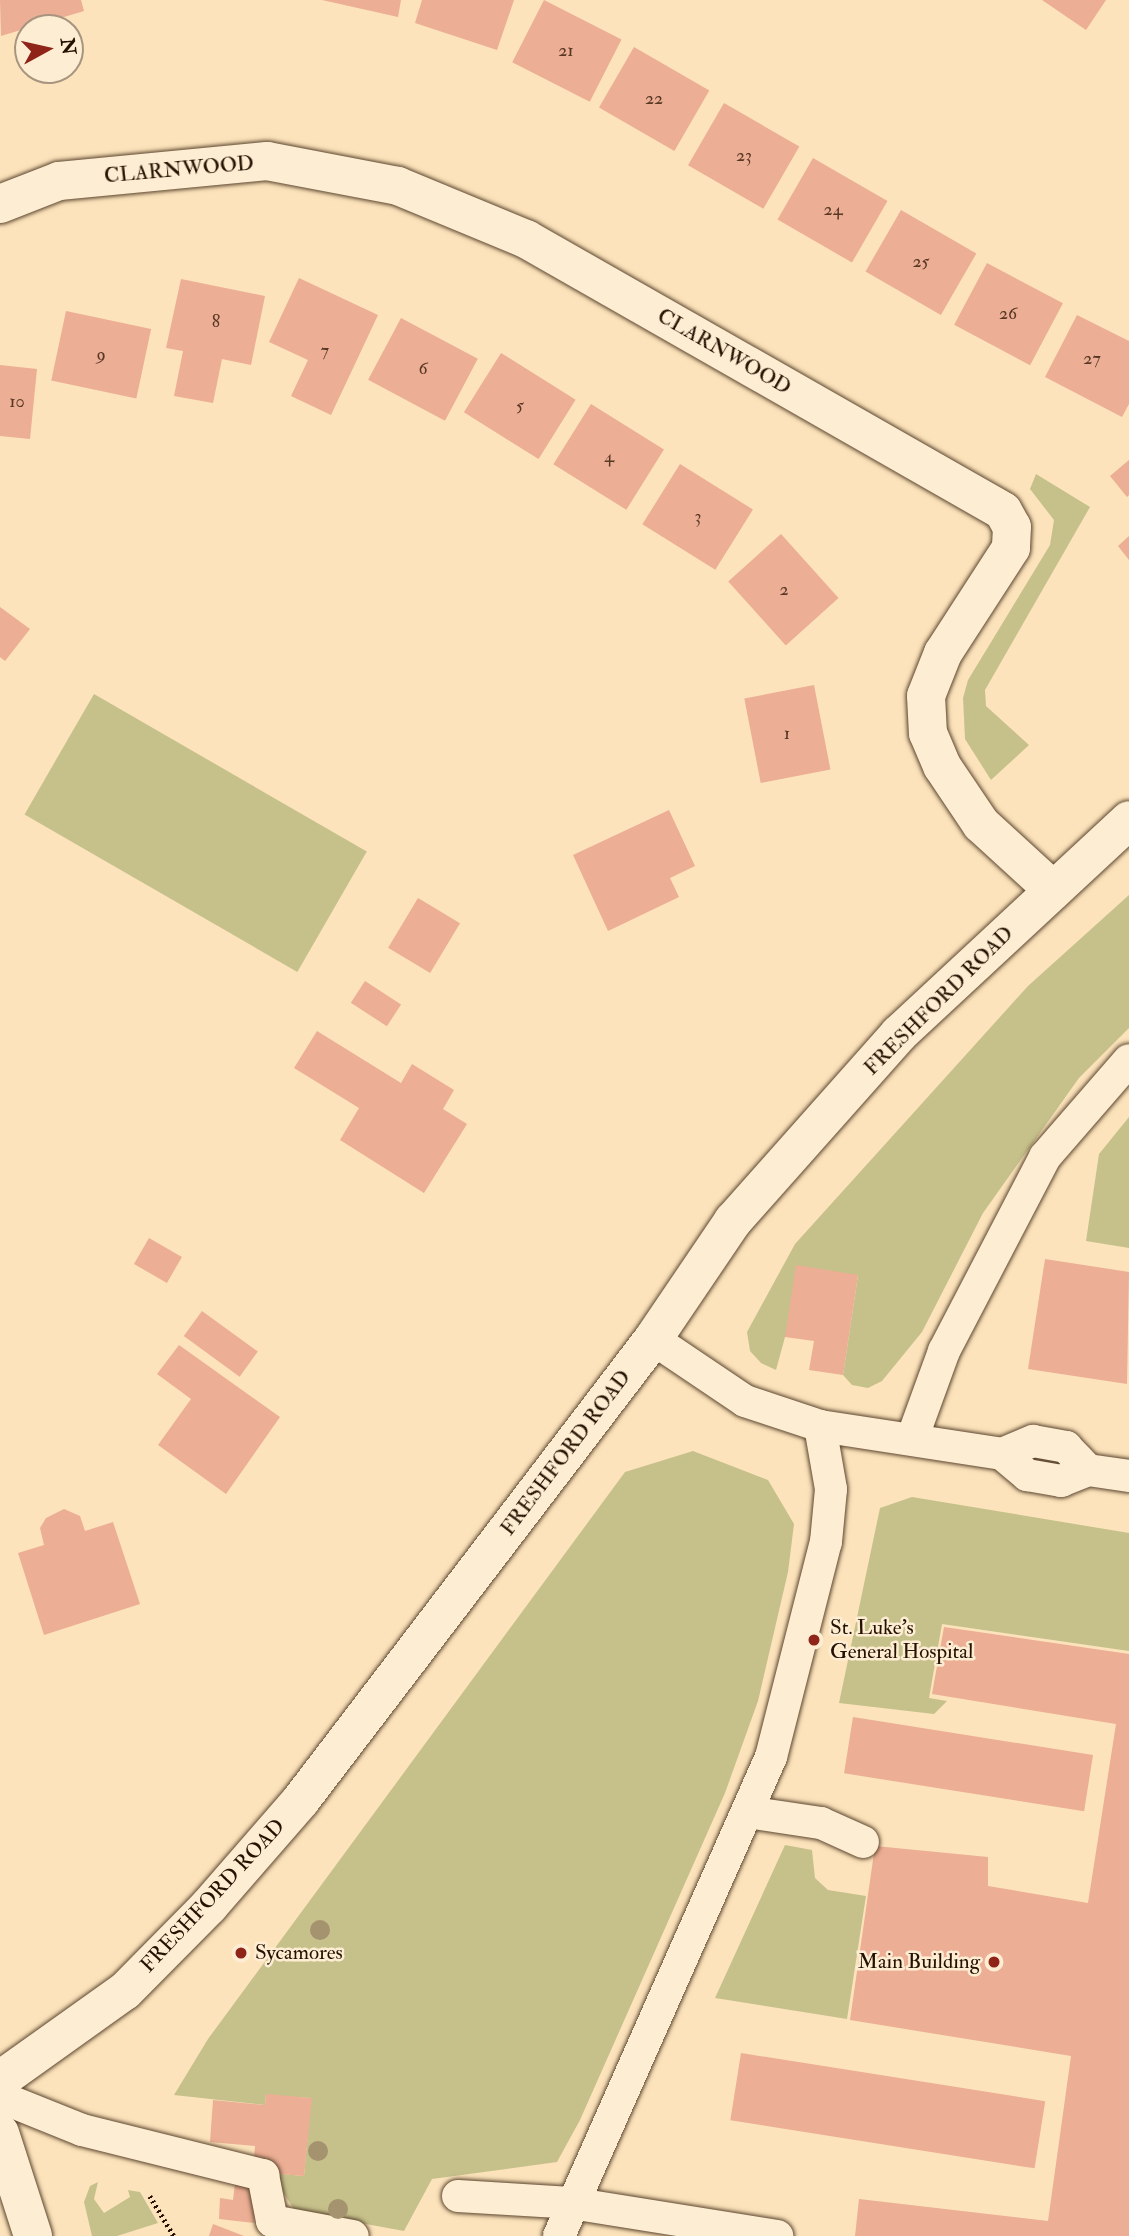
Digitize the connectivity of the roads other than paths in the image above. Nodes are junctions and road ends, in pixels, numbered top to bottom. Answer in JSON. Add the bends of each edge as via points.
{"nodes":[{"id":1,"x":0,"y":204,"type":"edge"},
{"id":2,"x":1129,"y":820,"type":"edge"},
{"id":3,"x":1053,"y":890,"type":"junction"},
{"id":4,"x":1129,"y":1060,"type":"edge"},
{"id":5,"x":653,"y":1339,"type":"junction"},
{"id":6,"x":820,"y":1426,"type":"junction"},
{"id":7,"x":912,"y":1438,"type":"junction"},
{"id":8,"x":1129,"y":1476,"type":"edge"},
{"id":9,"x":747,"y":1812,"type":"junction"},
{"id":10,"x":863,"y":1842,"type":"dead end"},
{"id":11,"x":0,"y":2080,"type":"edge"},
{"id":12,"x":0,"y":2097,"type":"edge"},
{"id":13,"x":0,"y":2133,"type":"edge"},
{"id":14,"x":458,"y":2196,"type":"dead end"},
{"id":15,"x":571,"y":2203,"type":"junction"},
{"id":16,"x":33,"y":2236,"type":"edge"},
{"id":17,"x":353,"y":2236,"type":"edge"},
{"id":18,"x":559,"y":2236,"type":"edge"},
{"id":19,"x":777,"y":2236,"type":"edge"}],
"edges":[{"from":1,"to":3,"type":"main road","name":"CLARNWOOD","via":[[59,181],[267,161],[398,186],[526,239],[1003,511],[1012,527],[1011,548],[943,653],[926,696],[928,733],[942,766],[981,824]]},
{"from":2,"to":3,"type":"main road","name":"FRESHFORD ROAD"},
{"from":3,"to":5,"type":"main road","name":"FRESHFORD ROAD","via":[[899,1034],[733,1221]]},
{"from":4,"to":7,"type":"lane","via":[[1045,1157],[944,1351]]},
{"from":5,"to":6,"type":"lane","via":[[745,1401]]},
{"from":5,"to":11,"type":"main road","name":"FRESHFORD ROAD","via":[[301,1800],[209,1906],[125,1991]]},
{"from":6,"to":7,"type":"lane"},
{"from":6,"to":9,"type":"lane","via":[[831,1489],[825,1542],[771,1757]]},
{"from":7,"to":8,"type":"lane","via":[[1002,1454],[1027,1475],[1061,1481],[1088,1470]]},
{"from":9,"to":10,"type":"lane","via":[[821,1823]]},
{"from":9,"to":15,"type":"lane"},
{"from":12,"to":17,"type":"lane","via":[[82,2130],[263,2175],[272,2221]]},
{"from":13,"to":16,"type":"main road"},
{"from":14,"to":15,"type":"lane"},
{"from":15,"to":18,"type":"lane"},
{"from":15,"to":19,"type":"lane"}]}
